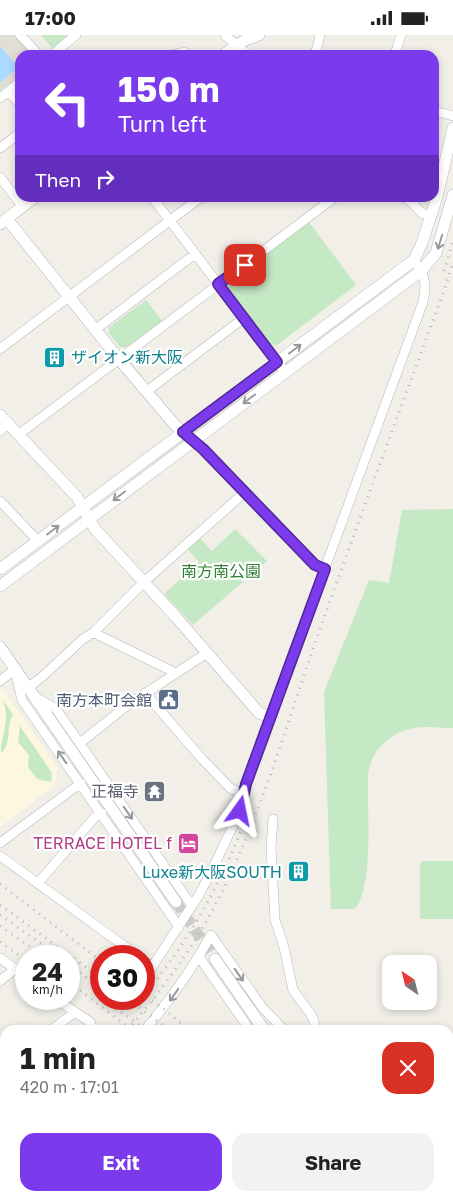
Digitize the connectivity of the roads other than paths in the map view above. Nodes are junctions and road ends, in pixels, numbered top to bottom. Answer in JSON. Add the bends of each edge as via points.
{"nodes":[{"id":1,"x":20,"y":35,"type":"edge"},
{"id":2,"x":76,"y":35,"type":"edge"},
{"id":3,"x":225,"y":35,"type":"edge"},
{"id":4,"x":259,"y":35,"type":"edge"},
{"id":5,"x":320,"y":35,"type":"edge"},
{"id":6,"x":401,"y":35,"type":"edge"},
{"id":7,"x":237,"y":45,"type":"junction"},
{"id":8,"x":34,"y":50,"type":"edge"},
{"id":9,"x":58,"y":50,"type":"edge"},
{"id":10,"x":230,"y":50,"type":"edge"},
{"id":11,"x":242,"y":50,"type":"edge"},
{"id":12,"x":316,"y":50,"type":"edge"},
{"id":13,"x":396,"y":50,"type":"edge"},
{"id":14,"x":15,"y":86,"type":"edge"},
{"id":15,"x":9,"y":91,"type":"junction"},
{"id":16,"x":0,"y":98,"type":"edge"},
{"id":17,"x":15,"y":99,"type":"edge"},
{"id":18,"x":439,"y":112,"type":"edge"},
{"id":19,"x":453,"y":116,"type":"edge"},
{"id":20,"x":453,"y":128,"type":"edge"},
{"id":21,"x":15,"y":137,"type":"edge"},
{"id":22,"x":0,"y":148,"type":"edge"},
{"id":23,"x":0,"y":177,"type":"edge"},
{"id":24,"x":439,"y":189,"type":"edge"},
{"id":25,"x":453,"y":195,"type":"edge"},
{"id":26,"x":15,"y":197,"type":"edge"},
{"id":27,"x":19,"y":202,"type":"edge"},
{"id":28,"x":29,"y":202,"type":"edge"},
{"id":29,"x":156,"y":202,"type":"edge"},
{"id":30,"x":195,"y":202,"type":"edge"},
{"id":31,"x":328,"y":202,"type":"edge"},
{"id":32,"x":411,"y":202,"type":"edge"},
{"id":33,"x":435,"y":202,"type":"edge"},
{"id":34,"x":23,"y":207,"type":"junction"},
{"id":35,"x":431,"y":216,"type":"junction"},
{"id":36,"x":170,"y":221,"type":"junction"},
{"id":37,"x":4,"y":222,"type":"edge"},
{"id":38,"x":195,"y":254,"type":"junction"},
{"id":39,"x":414,"y":260,"type":"junction"},
{"id":40,"x":422,"y":270,"type":"junction"},
{"id":41,"x":218,"y":284,"type":"junction"},
{"id":42,"x":69,"y":297,"type":"junction"},
{"id":43,"x":244,"y":318,"type":"junction"},
{"id":44,"x":96,"y":329,"type":"junction"},
{"id":45,"x":0,"y":349,"type":"edge"},
{"id":46,"x":118,"y":359,"type":"junction"},
{"id":47,"x":277,"y":362,"type":"junction"},
{"id":48,"x":285,"y":372,"type":"junction"},
{"id":49,"x":147,"y":391,"type":"junction"},
{"id":50,"x":3,"y":423,"type":"edge"},
{"id":51,"x":183,"y":432,"type":"junction"},
{"id":52,"x":18,"y":435,"type":"junction"},
{"id":53,"x":193,"y":441,"type":"junction"},
{"id":54,"x":245,"y":492,"type":"junction"},
{"id":55,"x":0,"y":501,"type":"edge"},
{"id":56,"x":83,"y":507,"type":"junction"},
{"id":57,"x":89,"y":518,"type":"junction"},
{"id":58,"x":38,"y":541,"type":"junction"},
{"id":59,"x":0,"y":569,"type":"edge"},
{"id":60,"x":325,"y":569,"type":"junction"},
{"id":61,"x":144,"y":582,"type":"junction"},
{"id":62,"x":0,"y":586,"type":"edge"},
{"id":63,"x":94,"y":632,"type":"junction"},
{"id":64,"x":0,"y":647,"type":"edge"},
{"id":65,"x":207,"y":653,"type":"junction"},
{"id":66,"x":16,"y":669,"type":"junction"},
{"id":67,"x":175,"y":674,"type":"junction"},
{"id":68,"x":0,"y":681,"type":"edge"},
{"id":69,"x":31,"y":691,"type":"junction"},
{"id":70,"x":145,"y":693,"type":"junction"},
{"id":71,"x":270,"y":717,"type":"junction"},
{"id":72,"x":80,"y":743,"type":"junction"},
{"id":73,"x":81,"y":783,"type":"junction"},
{"id":74,"x":242,"y":794,"type":"junction"},
{"id":75,"x":102,"y":813,"type":"junction"},
{"id":76,"x":273,"y":819,"type":"dead end"},
{"id":77,"x":0,"y":843,"type":"edge"},
{"id":78,"x":0,"y":856,"type":"edge"},
{"id":79,"x":38,"y":883,"type":"junction"},
{"id":80,"x":176,"y":902,"type":"tunnel mouth"},
{"id":81,"x":192,"y":905,"type":"junction"},
{"id":82,"x":180,"y":927,"type":"junction"},
{"id":83,"x":123,"y":945,"type":"edge"},
{"id":84,"x":199,"y":957,"type":"junction"},
{"id":85,"x":0,"y":958,"type":"edge"},
{"id":86,"x":215,"y":959,"type":"tunnel mouth"},
{"id":87,"x":155,"y":963,"type":"edge"},
{"id":88,"x":15,"y":969,"type":"joint"},
{"id":89,"x":0,"y":981,"type":"edge"},
{"id":90,"x":70,"y":1010,"type":"edge"},
{"id":91,"x":74,"y":1013,"type":"junction"},
{"id":92,"x":58,"y":1025,"type":"edge"},
{"id":93,"x":91,"y":1025,"type":"edge"},
{"id":94,"x":149,"y":1025,"type":"edge"},
{"id":95,"x":247,"y":1025,"type":"edge"},
{"id":96,"x":261,"y":1025,"type":"edge"},
{"id":97,"x":279,"y":1025,"type":"edge"},
{"id":98,"x":314,"y":1025,"type":"edge"}],
"edges":[{"from":1,"to":8,"type":"street"},
{"from":2,"to":9,"type":"street"},
{"from":3,"to":7,"type":"street"},
{"from":4,"to":7,"type":"street"},
{"from":5,"to":12,"type":"street"},
{"from":6,"to":13,"type":"street"},
{"from":7,"to":10,"type":"street"},
{"from":7,"to":11,"type":"street"},
{"from":14,"to":15,"type":"street"},
{"from":15,"to":16,"type":"street"},
{"from":15,"to":17,"type":"street"},
{"from":18,"to":19,"type":"street"},
{"from":20,"to":24,"type":"street"},
{"from":21,"to":22,"type":"street"},
{"from":23,"to":26,"type":"street"},
{"from":25,"to":40,"type":"street","one_way":true,"via":[[436,253]]},
{"from":27,"to":34,"type":"street"},
{"from":28,"to":34,"type":"street"},
{"from":29,"to":36,"type":"street"},
{"from":30,"to":36,"type":"street"},
{"from":31,"to":41,"type":"street"},
{"from":32,"to":35,"type":"street","via":[[423,214]]},
{"from":33,"to":35,"type":"street"},
{"from":34,"to":37,"type":"street"},
{"from":35,"to":39,"type":"street"},
{"from":36,"to":38,"type":"street"},
{"from":36,"to":42,"type":"street"},
{"from":37,"to":42,"type":"street"},
{"from":38,"to":41,"type":"street"},
{"from":38,"to":44,"type":"street"},
{"from":39,"to":40,"type":"street"},
{"from":47,"to":39,"type":"street","one_way":true},
{"from":40,"to":48,"type":"street"},
{"from":40,"to":60,"type":"street","via":[[425,279],[423,302]]},
{"from":41,"to":43,"type":"street"},
{"from":41,"to":46,"type":"street"},
{"from":42,"to":44,"type":"street"},
{"from":42,"to":45,"type":"street"},
{"from":43,"to":47,"type":"street"},
{"from":43,"to":49,"type":"street"},
{"from":44,"to":46,"type":"street"},
{"from":46,"to":49,"type":"street"},
{"from":46,"to":52,"type":"street"},
{"from":47,"to":48,"type":"street"},
{"from":47,"to":51,"type":"street"},
{"from":48,"to":53,"type":"street","one_way":true},
{"from":49,"to":51,"type":"street"},
{"from":50,"to":52,"type":"street"},
{"from":51,"to":53,"type":"street"},
{"from":51,"to":56,"type":"street"},
{"from":52,"to":56,"type":"street"},
{"from":53,"to":54,"type":"street"},
{"from":53,"to":57,"type":"street","one_way":true},
{"from":54,"to":60,"type":"street","via":[[315,565]]},
{"from":54,"to":61,"type":"street"},
{"from":55,"to":58,"type":"street"},
{"from":56,"to":57,"type":"street"},
{"from":58,"to":56,"type":"street","one_way":true},
{"from":57,"to":61,"type":"street","via":[[95,529]]},
{"from":57,"to":62,"type":"street"},
{"from":58,"to":59,"type":"street"},
{"from":60,"to":71,"type":"street"},
{"from":61,"to":63,"type":"street"},
{"from":61,"to":65,"type":"street"},
{"from":63,"to":67,"type":"street"},
{"from":63,"to":69,"type":"street"},
{"from":64,"to":66,"type":"street"},
{"from":65,"to":67,"type":"street"},
{"from":65,"to":71,"type":"street","via":[[259,713]]},
{"from":66,"to":68,"type":"street"},
{"from":66,"to":69,"type":"street"},
{"from":73,"to":66,"type":"street","one_way":true,"via":[[22,700]]},
{"from":67,"to":70,"type":"street"},
{"from":69,"to":72,"type":"street","via":[[56,709]]},
{"from":69,"to":80,"type":"street"},
{"from":70,"to":72,"type":"street"},
{"from":70,"to":74,"type":"street","via":[[203,760],[230,788]]},
{"from":71,"to":74,"type":"street"},
{"from":72,"to":81,"type":"street","one_way":true},
{"from":73,"to":75,"type":"street"},
{"from":73,"to":77,"type":"street"},
{"from":74,"to":81,"type":"street","via":[[240,811]]},
{"from":75,"to":79,"type":"street"},
{"from":75,"to":82,"type":"street"},
{"from":76,"to":98,"type":"street","via":[[271,847],[275,920],[293,990]]},
{"from":78,"to":79,"type":"street"},
{"from":79,"to":83,"type":"street"},
{"from":81,"to":82,"type":"street"},
{"from":82,"to":87,"type":"street"},
{"from":84,"to":94,"type":"street","one_way":true,"via":[[168,1004]]},
{"from":84,"to":95,"type":"street"},
{"from":84,"to":97,"type":"street","one_way":true,"via":[[211,935],[262,1007]]},
{"from":85,"to":88,"type":"street"},
{"from":86,"to":96,"type":"street"},
{"from":88,"to":89,"type":"street"},
{"from":90,"to":91,"type":"street"},
{"from":91,"to":92,"type":"street"},
{"from":91,"to":93,"type":"street"}]}
